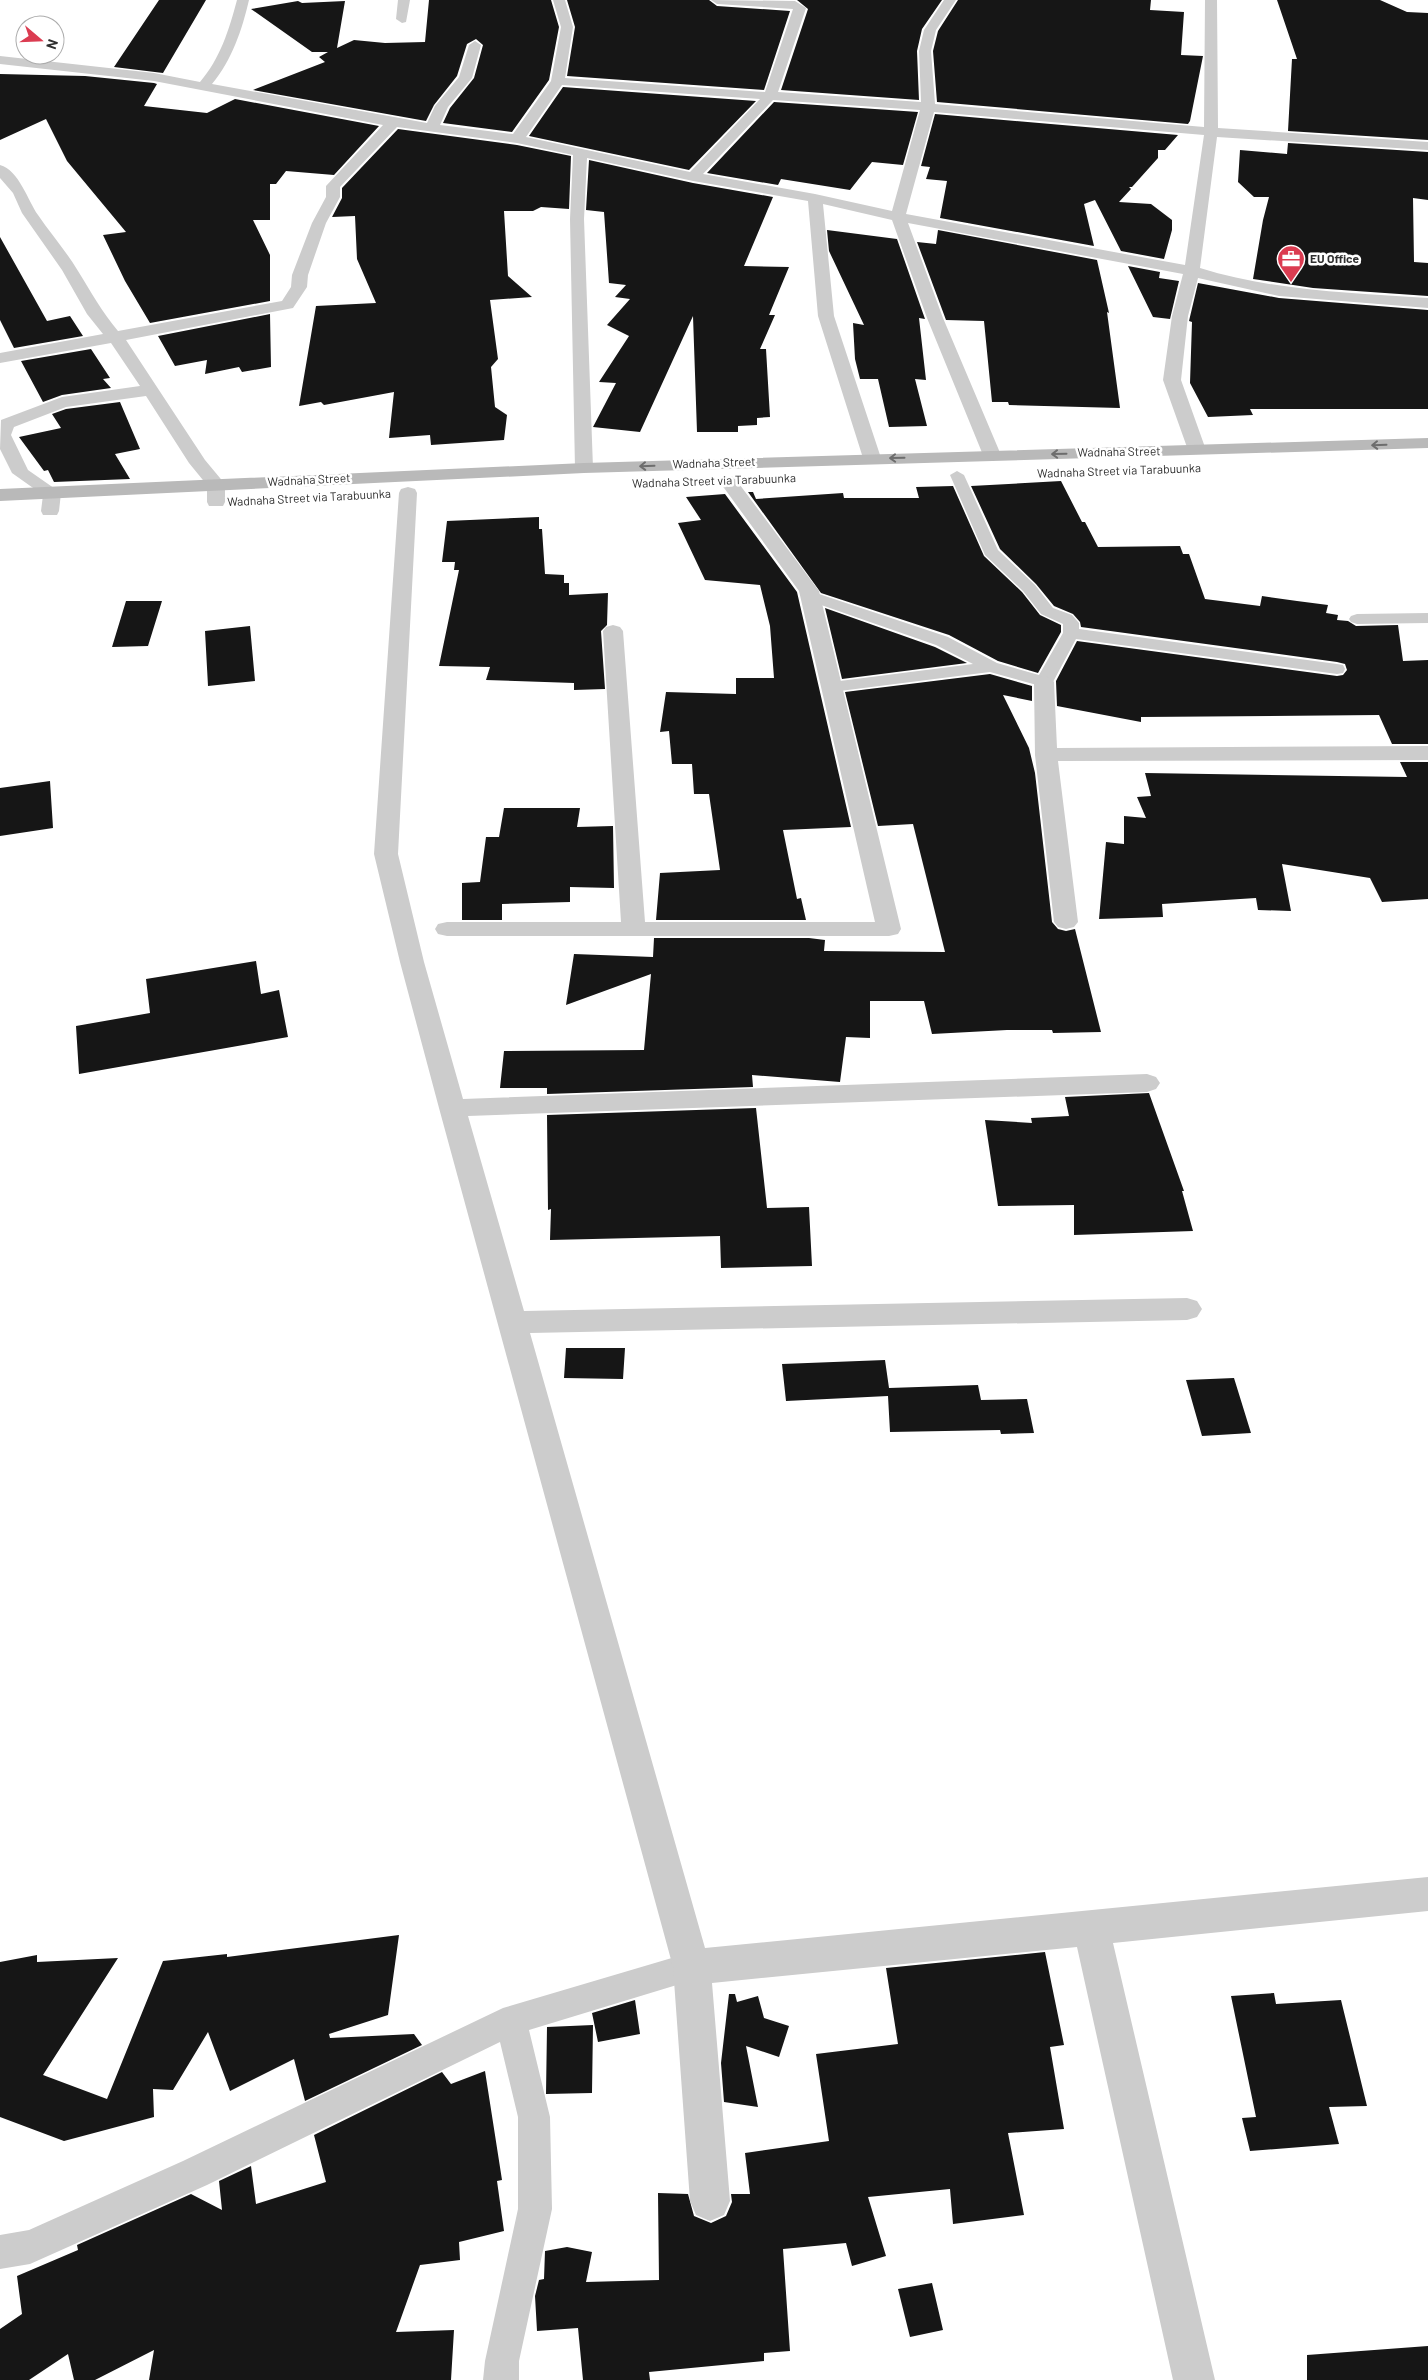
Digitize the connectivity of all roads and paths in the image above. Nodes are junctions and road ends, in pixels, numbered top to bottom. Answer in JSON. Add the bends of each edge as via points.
{"nodes":[{"id":1,"x":244,"y":0,"type":"edge"},
{"id":2,"x":404,"y":0,"type":"edge"},
{"id":3,"x":559,"y":0,"type":"edge"},
{"id":4,"x":717,"y":0,"type":"edge"},
{"id":5,"x":950,"y":0,"type":"edge"},
{"id":6,"x":1210,"y":0,"type":"edge"},
{"id":7,"x":402,"y":19,"type":"dead end"},
{"id":8,"x":475,"y":45,"type":"dead end"},
{"id":9,"x":0,"y":60,"type":"edge"},
{"id":10,"x":558,"y":81,"type":"junction"},
{"id":11,"x":203,"y":86,"type":"junction"},
{"id":12,"x":770,"y":96,"type":"junction"},
{"id":13,"x":928,"y":107,"type":"junction"},
{"id":14,"x":394,"y":123,"type":"junction"},
{"id":15,"x":432,"y":128,"type":"junction"},
{"id":16,"x":1211,"y":132,"type":"junction"},
{"id":17,"x":517,"y":140,"type":"junction"},
{"id":18,"x":1428,"y":146,"type":"edge"},
{"id":19,"x":580,"y":152,"type":"junction"},
{"id":20,"x":0,"y":168,"type":"edge"},
{"id":21,"x":693,"y":177,"type":"junction"},
{"id":22,"x":814,"y":198,"type":"junction"},
{"id":23,"x":898,"y":217,"type":"junction"},
{"id":24,"x":1192,"y":271,"type":"junction"},
{"id":25,"x":1428,"y":303,"type":"edge"},
{"id":26,"x":113,"y":336,"type":"junction"},
{"id":27,"x":0,"y":358,"type":"edge"},
{"id":28,"x":151,"y":390,"type":"junction"},
{"id":29,"x":4,"y":422,"type":"edge"},
{"id":30,"x":1428,"y":443,"type":"edge"},
{"id":31,"x":1197,"y":450,"type":"junction"},
{"id":32,"x":992,"y":455,"type":"junction"},
{"id":33,"x":872,"y":458,"type":"junction"},
{"id":34,"x":957,"y":475,"type":"junction"},
{"id":35,"x":976,"y":475,"type":"dead end"},
{"id":36,"x":937,"y":476,"type":"dead end"},
{"id":37,"x":583,"y":477,"type":"junction"},
{"id":38,"x":878,"y":477,"type":"dead end"},
{"id":39,"x":728,"y":480,"type":"junction"},
{"id":40,"x":564,"y":487,"type":"dead end"},
{"id":41,"x":216,"y":493,"type":"junction"},
{"id":42,"x":408,"y":493,"type":"junction"},
{"id":43,"x":0,"y":496,"type":"edge"},
{"id":44,"x":45,"y":505,"type":"junction"},
{"id":45,"x":148,"y":506,"type":"dead end"},
{"id":46,"x":70,"y":510,"type":"dead end"},
{"id":47,"x":810,"y":596,"type":"junction"},
{"id":48,"x":1357,"y":618,"type":"dead end"},
{"id":49,"x":1428,"y":618,"type":"edge"},
{"id":50,"x":613,"y":631,"type":"dead end"},
{"id":51,"x":1071,"y":633,"type":"junction"},
{"id":52,"x":990,"y":667,"type":"junction"},
{"id":53,"x":1337,"y":669,"type":"dead end"},
{"id":54,"x":1044,"y":682,"type":"junction"},
{"id":55,"x":832,"y":687,"type":"junction"},
{"id":56,"x":1428,"y":753,"type":"edge"},
{"id":57,"x":1046,"y":755,"type":"junction"},
{"id":58,"x":1066,"y":922,"type":"dead end"},
{"id":59,"x":447,"y":929,"type":"dead end"},
{"id":60,"x":634,"y":929,"type":"junction"},
{"id":61,"x":1147,"y":1083,"type":"dead end"},
{"id":62,"x":452,"y":1108,"type":"junction"},
{"id":63,"x":1187,"y":1309,"type":"dead end"},
{"id":64,"x":512,"y":1322,"type":"junction"},
{"id":65,"x":1428,"y":1894,"type":"edge"},
{"id":66,"x":1091,"y":1928,"type":"junction"},
{"id":67,"x":692,"y":1968,"type":"junction"},
{"id":68,"x":514,"y":2019,"type":"junction"},
{"id":69,"x":710,"y":2201,"type":"dead end"},
{"id":70,"x":0,"y":2252,"type":"edge"},
{"id":71,"x":501,"y":2380,"type":"edge"},
{"id":72,"x":1194,"y":2380,"type":"edge"}],
"edges":[{"from":1,"to":11,"type":"street","via":[[237,27],[212,77]]},
{"from":2,"to":7,"type":"street"},
{"from":3,"to":10,"type":"street","via":[[567,28]]},
{"from":4,"to":12,"type":"street","via":[[795,5],[800,8]]},
{"from":5,"to":13,"type":"street","via":[[930,30],[926,51]]},
{"from":6,"to":16,"type":"street"},
{"from":8,"to":15,"type":"street","via":[[465,78],[442,106]]},
{"from":9,"to":11,"type":"street","via":[[118,72]]},
{"from":10,"to":12,"type":"street"},
{"from":10,"to":17,"type":"street"},
{"from":11,"to":14,"type":"street"},
{"from":12,"to":13,"type":"street"},
{"from":12,"to":21,"type":"street"},
{"from":13,"to":16,"type":"street"},
{"from":13,"to":23,"type":"street"},
{"from":14,"to":15,"type":"street"},
{"from":14,"to":26,"type":"street","via":[[333,186],[332,197],[300,275],[299,287],[287,305]]},
{"from":15,"to":17,"type":"street"},
{"from":16,"to":18,"type":"street"},
{"from":16,"to":24,"type":"street"},
{"from":17,"to":19,"type":"street"},
{"from":19,"to":21,"type":"street"},
{"from":19,"to":37,"type":"street","via":[[577,219]]},
{"from":20,"to":26,"type":"street","via":[[20,192],[29,213]]},
{"from":21,"to":22,"type":"street"},
{"from":22,"to":23,"type":"street"},
{"from":22,"to":33,"type":"street","via":[[826,316]]},
{"from":23,"to":24,"type":"street"},
{"from":23,"to":32,"type":"street","via":[[934,318]]},
{"from":24,"to":25,"type":"street","via":[[1222,282],[1268,291]]},
{"from":24,"to":31,"type":"street","via":[[1180,316],[1172,380]]},
{"from":26,"to":27,"type":"street"},
{"from":26,"to":28,"type":"street"},
{"from":28,"to":29,"type":"street","via":[[62,402]]},
{"from":28,"to":41,"type":"street"},
{"from":29,"to":44,"type":"street","via":[[2,435],[21,473]]},
{"from":30,"to":31,"type":"main road","name":"Wadnaha Street","one_way":true},
{"from":31,"to":32,"type":"main road","name":"Wadnaha Street","one_way":true},
{"from":32,"to":33,"type":"main road","name":"Wadnaha Street","one_way":true},
{"from":33,"to":37,"type":"main road","name":"Wadnaha Street","one_way":true},
{"from":34,"to":35,"type":"main road"},
{"from":34,"to":36,"type":"main road"},
{"from":34,"to":51,"type":"lane","via":[[992,552],[1029,588],[1046,610],[1071,623]]},
{"from":37,"to":39,"type":"main road","name":"Wadnaha Street via Tarabuunka"},
{"from":37,"to":41,"type":"main road","name":"Wadnaha Street"},
{"from":38,"to":39,"type":"main road","name":"Wadnaha Street via Tarabuunka"},
{"from":39,"to":47,"type":"street","via":[[809,590]]},
{"from":40,"to":42,"type":"main road","name":"Wadnaha Street via Tarabuunka"},
{"from":41,"to":42,"type":"main road","name":"Wadnaha Street via Tarabuunka"},
{"from":41,"to":44,"type":"main road","name":"Wadnaha Street"},
{"from":41,"to":45,"type":"main road","name":"Wadnaha Street via Tarabuunka"},
{"from":42,"to":62,"type":"street","via":[[386,854]]},
{"from":43,"to":44,"type":"main road","name":"Wadnaha Street"},
{"from":44,"to":46,"type":"main road"},
{"from":47,"to":52,"type":"lane","via":[[942,641]]},
{"from":47,"to":55,"type":"street"},
{"from":48,"to":49,"type":"lane"},
{"from":50,"to":60,"type":"street"},
{"from":51,"to":53,"type":"lane"},
{"from":51,"to":54,"type":"lane"},
{"from":52,"to":54,"type":"lane"},
{"from":52,"to":55,"type":"lane"},
{"from":54,"to":57,"type":"street"},
{"from":55,"to":60,"type":"street","via":[[889,930]]},
{"from":56,"to":57,"type":"street"},
{"from":57,"to":58,"type":"street"},
{"from":59,"to":60,"type":"street"},
{"from":61,"to":62,"type":"street"},
{"from":62,"to":64,"type":"street"},
{"from":63,"to":64,"type":"street"},
{"from":64,"to":67,"type":"street"},
{"from":65,"to":66,"type":"street"},
{"from":66,"to":67,"type":"street"},
{"from":66,"to":72,"type":"street"},
{"from":67,"to":68,"type":"lane"},
{"from":67,"to":69,"type":"street"},
{"from":68,"to":70,"type":"lane","via":[[195,2173],[30,2247]]},
{"from":68,"to":71,"type":"lane","via":[[512,2032],[534,2118],[535,2208],[502,2361]]}]}
